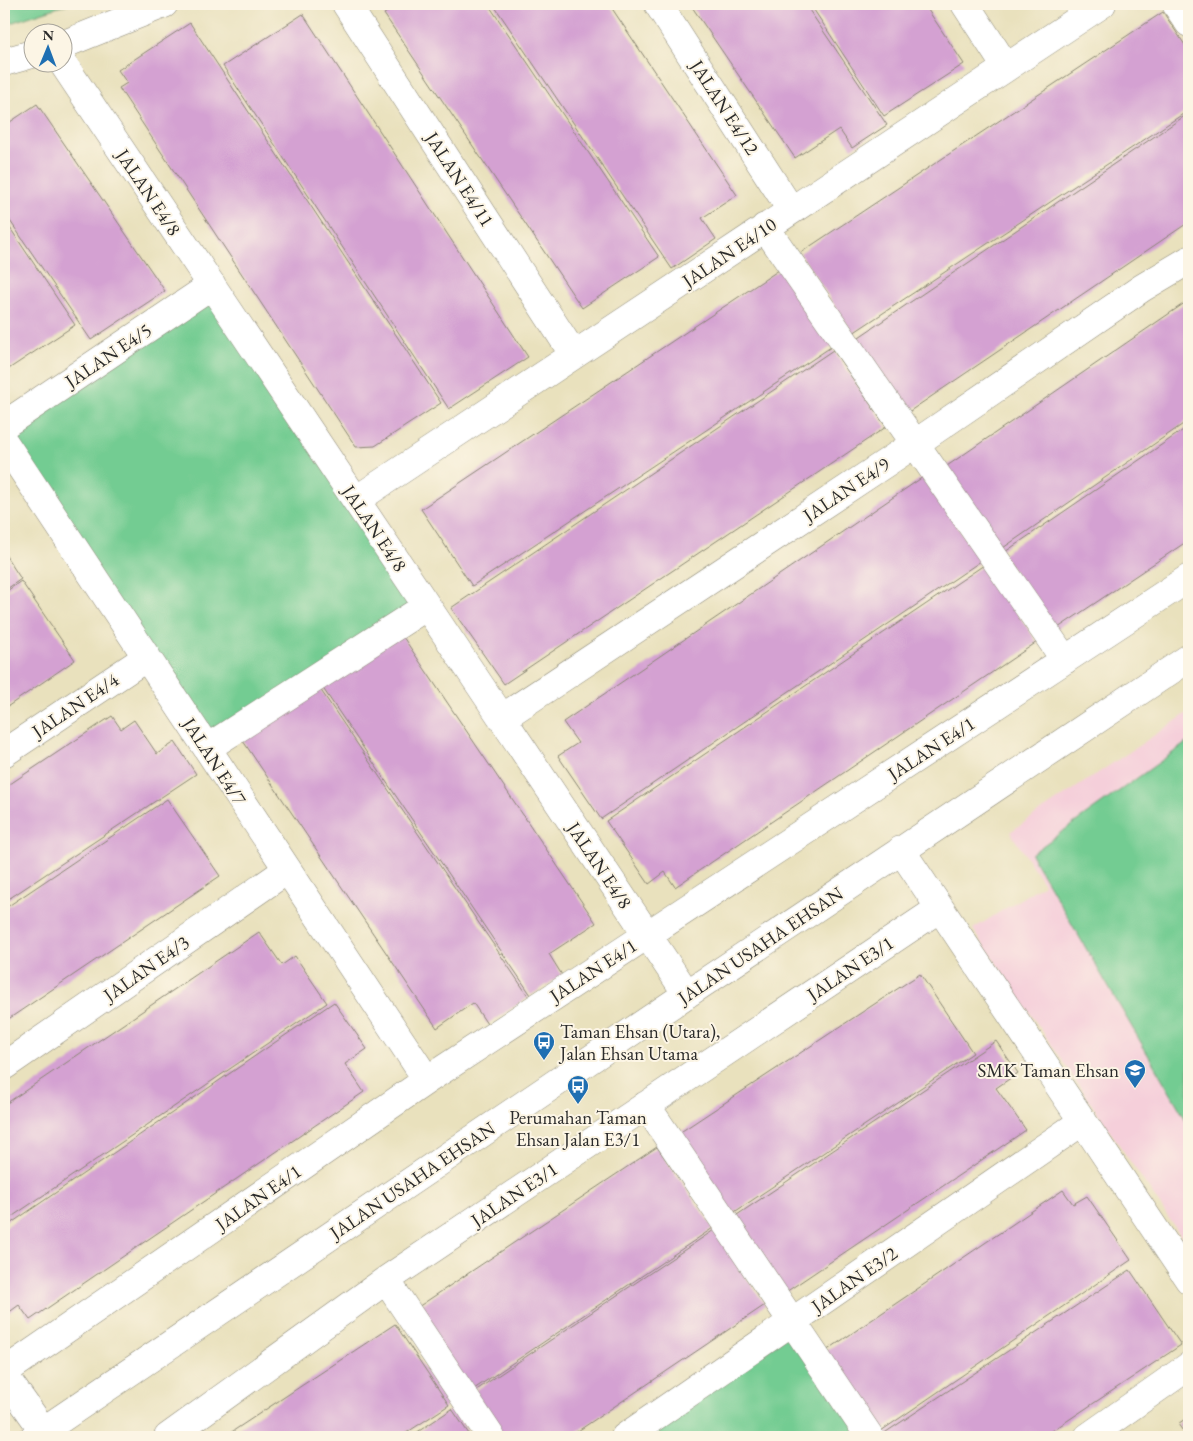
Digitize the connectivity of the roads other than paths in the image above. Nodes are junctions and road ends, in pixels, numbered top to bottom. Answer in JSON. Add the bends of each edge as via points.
{"nodes":[{"id":1,"x":164,"y":4,"type":"edge"},
{"id":2,"x":346,"y":4,"type":"edge"},
{"id":3,"x":658,"y":4,"type":"edge"},
{"id":4,"x":966,"y":4,"type":"edge"},
{"id":5,"x":1102,"y":4,"type":"edge"},
{"id":6,"x":1176,"y":4,"type":"edge"},
{"id":7,"x":1189,"y":23,"type":"edge"},
{"id":8,"x":72,"y":41,"type":"edge"},
{"id":9,"x":22,"y":57,"type":"edge"},
{"id":10,"x":4,"y":62,"type":"edge"},
{"id":11,"x":1006,"y":67,"type":"junction"},
{"id":12,"x":69,"y":72,"type":"edge"},
{"id":13,"x":791,"y":210,"type":"junction"},
{"id":14,"x":766,"y":228,"type":"junction"},
{"id":15,"x":1189,"y":260,"type":"edge"},
{"id":16,"x":212,"y":285,"type":"junction"},
{"id":17,"x":574,"y":355,"type":"junction"},
{"id":18,"x":4,"y":425,"type":"edge"},
{"id":19,"x":4,"y":442,"type":"edge"},
{"id":20,"x":916,"y":443,"type":"junction"},
{"id":21,"x":356,"y":500,"type":"junction"},
{"id":22,"x":1189,"y":578,"type":"edge"},
{"id":23,"x":427,"y":606,"type":"junction"},
{"id":24,"x":147,"y":657,"type":"junction"},
{"id":25,"x":1189,"y":658,"type":"edge"},
{"id":26,"x":1065,"y":660,"type":"junction"},
{"id":27,"x":502,"y":718,"type":"junction"},
{"id":28,"x":207,"y":748,"type":"junction"},
{"id":29,"x":4,"y":753,"type":"edge"},
{"id":30,"x":901,"y":850,"type":"junction"},
{"id":31,"x":288,"y":870,"type":"junction"},
{"id":32,"x":940,"y":908,"type":"junction"},
{"id":33,"x":647,"y":935,"type":"junction"},
{"id":34,"x":687,"y":994,"type":"junction"},
{"id":35,"x":4,"y":1066,"type":"edge"},
{"id":36,"x":427,"y":1080,"type":"junction"},
{"id":37,"x":646,"y":1105,"type":"junction"},
{"id":38,"x":1083,"y":1122,"type":"junction"},
{"id":39,"x":386,"y":1280,"type":"junction"},
{"id":40,"x":1189,"y":1280,"type":"edge"},
{"id":41,"x":792,"y":1322,"type":"junction"},
{"id":42,"x":1189,"y":1366,"type":"edge"},
{"id":43,"x":4,"y":1374,"type":"edge"},
{"id":44,"x":42,"y":1435,"type":"edge"},
{"id":45,"x":168,"y":1437,"type":"edge"},
{"id":46,"x":491,"y":1437,"type":"edge"},
{"id":47,"x":625,"y":1437,"type":"edge"},
{"id":48,"x":870,"y":1437,"type":"edge"},
{"id":49,"x":1089,"y":1437,"type":"edge"}],
"edges":[{"from":1,"to":8,"type":"street"},
{"from":2,"to":17,"type":"street","name":"JALAN E4/11"},
{"from":3,"to":13,"type":"street","name":"JALAN E4/12"},
{"from":4,"to":11,"type":"street"},
{"from":5,"to":11,"type":"street","name":"JALAN E4/10"},
{"from":6,"to":7,"type":"street"},
{"from":9,"to":10,"type":"street"},
{"from":11,"to":13,"type":"street","name":"JALAN E4/10"},
{"from":12,"to":16,"type":"street","name":"JALAN E4/8"},
{"from":13,"to":14,"type":"street","name":"JALAN E4/10"},
{"from":14,"to":17,"type":"street","name":"JALAN E4/10"},
{"from":14,"to":20,"type":"street"},
{"from":15,"to":20,"type":"street","name":"JALAN E4/9","via":[[1142,288]]},
{"from":16,"to":18,"type":"street","name":"JALAN E4/5"},
{"from":16,"to":21,"type":"street","name":"JALAN E4/8"},
{"from":17,"to":21,"type":"street","name":"JALAN E4/10"},
{"from":19,"to":24,"type":"street","name":"JALAN E4/7"},
{"from":20,"to":26,"type":"street"},
{"from":20,"to":27,"type":"street","name":"JALAN E4/9"},
{"from":21,"to":23,"type":"street","name":"JALAN E4/8"},
{"from":22,"to":26,"type":"street","name":"JALAN E4/1"},
{"from":23,"to":27,"type":"street","name":"JALAN E4/8"},
{"from":23,"to":28,"type":"street"},
{"from":24,"to":28,"type":"street","name":"JALAN E4/7"},
{"from":24,"to":29,"type":"street","name":"JALAN E4/4"},
{"from":25,"to":30,"type":"street","name":"JALAN USAHA EHSAN"},
{"from":26,"to":33,"type":"street","name":"JALAN E4/1"},
{"from":27,"to":33,"type":"street","name":"JALAN E4/8"},
{"from":28,"to":31,"type":"street","name":"JALAN E4/7"},
{"from":30,"to":32,"type":"street"},
{"from":30,"to":34,"type":"street","name":"JALAN USAHA EHSAN"},
{"from":31,"to":35,"type":"street","name":"JALAN E4/3"},
{"from":31,"to":36,"type":"street","name":"JALAN E4/7"},
{"from":32,"to":37,"type":"street","name":"JALAN E3/1"},
{"from":32,"to":38,"type":"street"},
{"from":33,"to":34,"type":"street","name":"JALAN E4/8"},
{"from":33,"to":36,"type":"street","name":"JALAN E4/1"},
{"from":34,"to":44,"type":"street","name":"JALAN USAHA EHSAN"},
{"from":36,"to":43,"type":"street","name":"JALAN E4/1"},
{"from":37,"to":39,"type":"street","name":"JALAN E3/1"},
{"from":37,"to":41,"type":"street"},
{"from":38,"to":40,"type":"street"},
{"from":38,"to":41,"type":"street","name":"JALAN E3/2"},
{"from":39,"to":45,"type":"street","name":"JALAN E3/1"},
{"from":39,"to":46,"type":"street"},
{"from":41,"to":47,"type":"street","name":"JALAN E3/2"},
{"from":41,"to":48,"type":"street"},
{"from":42,"to":49,"type":"street"},
{"from":43,"to":44,"type":"street"}]}
